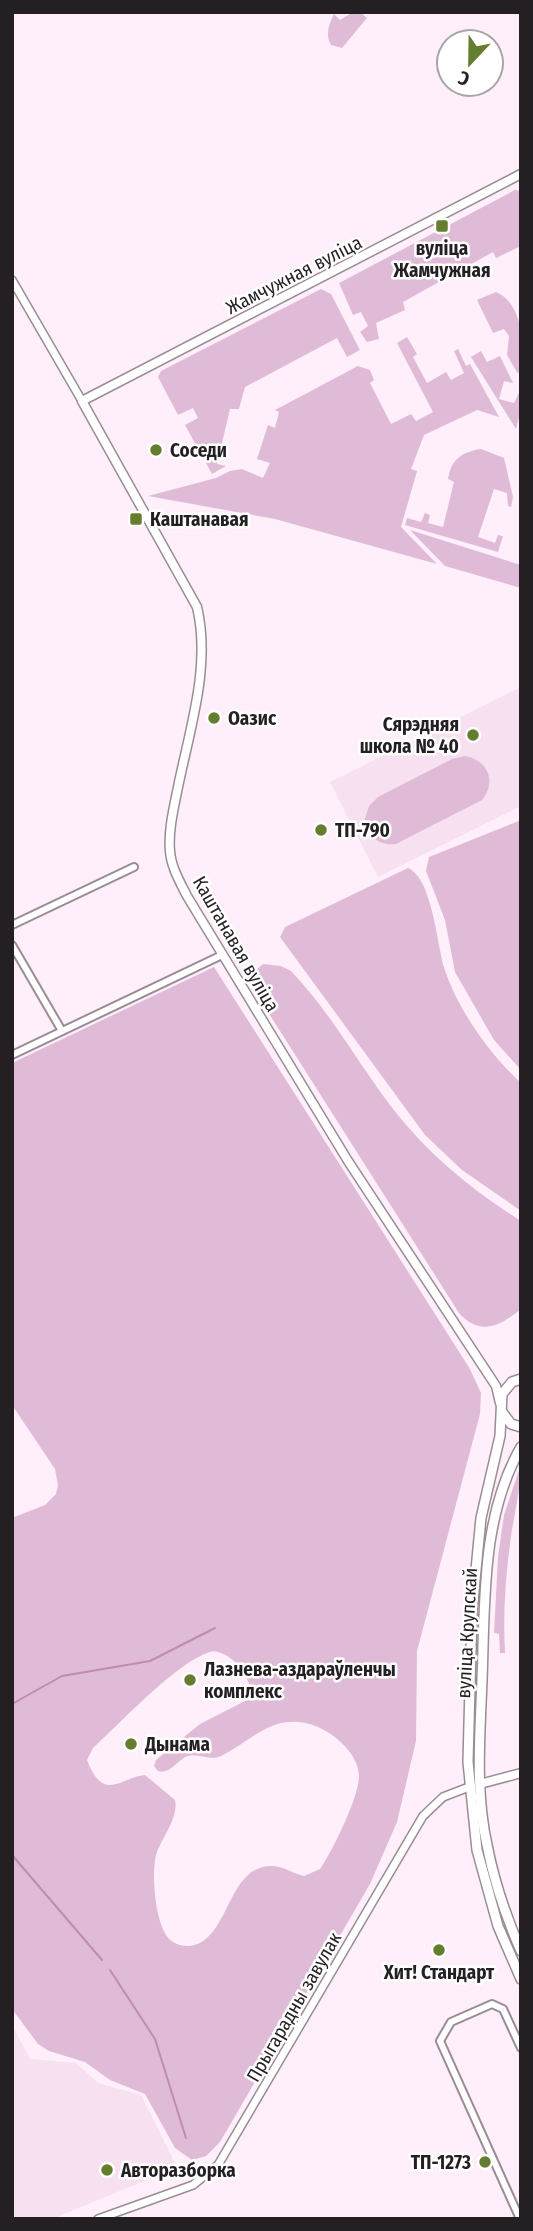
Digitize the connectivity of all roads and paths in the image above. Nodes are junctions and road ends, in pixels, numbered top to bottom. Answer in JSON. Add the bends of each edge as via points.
{"nodes":[{"id":1,"x":521,"y":174,"type":"edge"},
{"id":2,"x":12,"y":280,"type":"edge"},
{"id":3,"x":82,"y":401,"type":"junction"},
{"id":4,"x":134,"y":867,"type":"dead end"},
{"id":5,"x":12,"y":925,"type":"edge"},
{"id":6,"x":12,"y":945,"type":"edge"},
{"id":7,"x":222,"y":955,"type":"junction"},
{"id":8,"x":62,"y":1031,"type":"junction"},
{"id":9,"x":12,"y":1055,"type":"edge"},
{"id":10,"x":518,"y":1379,"type":"edge"},
{"id":11,"x":496,"y":1386,"type":"junction"},
{"id":12,"x":501,"y":1406,"type":"junction"},
{"id":13,"x":521,"y":1427,"type":"edge"},
{"id":14,"x":521,"y":1447,"type":"edge"},
{"id":15,"x":521,"y":1773,"type":"edge"},
{"id":16,"x":480,"y":1784,"type":"junction"},
{"id":17,"x":469,"y":1787,"type":"junction"},
{"id":18,"x":521,"y":1951,"type":"edge"},
{"id":19,"x":521,"y":1979,"type":"edge"},
{"id":20,"x":521,"y":2048,"type":"edge"},
{"id":21,"x":98,"y":2219,"type":"edge"},
{"id":22,"x":520,"y":2219,"type":"edge"}],
"edges":[{"from":1,"to":3,"type":"main road","name":"Жамчужная вуліца"},
{"from":2,"to":3,"type":"street"},
{"from":3,"to":7,"type":"main road","name":"Каштанавая вуліца","via":[[197,607],[204,655],[169,848],[187,897]]},
{"from":4,"to":5,"type":"street"},
{"from":6,"to":8,"type":"street"},
{"from":7,"to":8,"type":"street"},
{"from":7,"to":11,"type":"main road","name":"Каштанавая вуліца","via":[[355,1172]]},
{"from":8,"to":9,"type":"street"},
{"from":10,"to":11,"type":"main road"},
{"from":10,"to":12,"type":"main road","via":[[502,1394]]},
{"from":11,"to":12,"type":"main road","name":"Каштанавая вуліца"},
{"from":12,"to":13,"type":"main road","via":[[511,1424]]},
{"from":12,"to":17,"type":"main road","name":"вуліца Крупскай","via":[[500,1436],[475,1566]]},
{"from":14,"to":16,"type":"main road","name":"вуліца Крупскай","via":[[499,1497],[488,1554]]},
{"from":15,"to":16,"type":"main road"},
{"from":16,"to":17,"type":"main road"},
{"from":16,"to":18,"type":"main road","name":"вуліца Крупскай","via":[[486,1844]]},
{"from":17,"to":19,"type":"main road","name":"вуліца Крупскай","via":[[477,1850],[498,1926]]},
{"from":17,"to":21,"type":"street","name":"Прыгарадны завулак","via":[[431,1805],[225,2155],[193,2185]]},
{"from":20,"to":22,"type":"street","via":[[503,2009],[492,2004],[451,2022],[440,2040]]}]}
